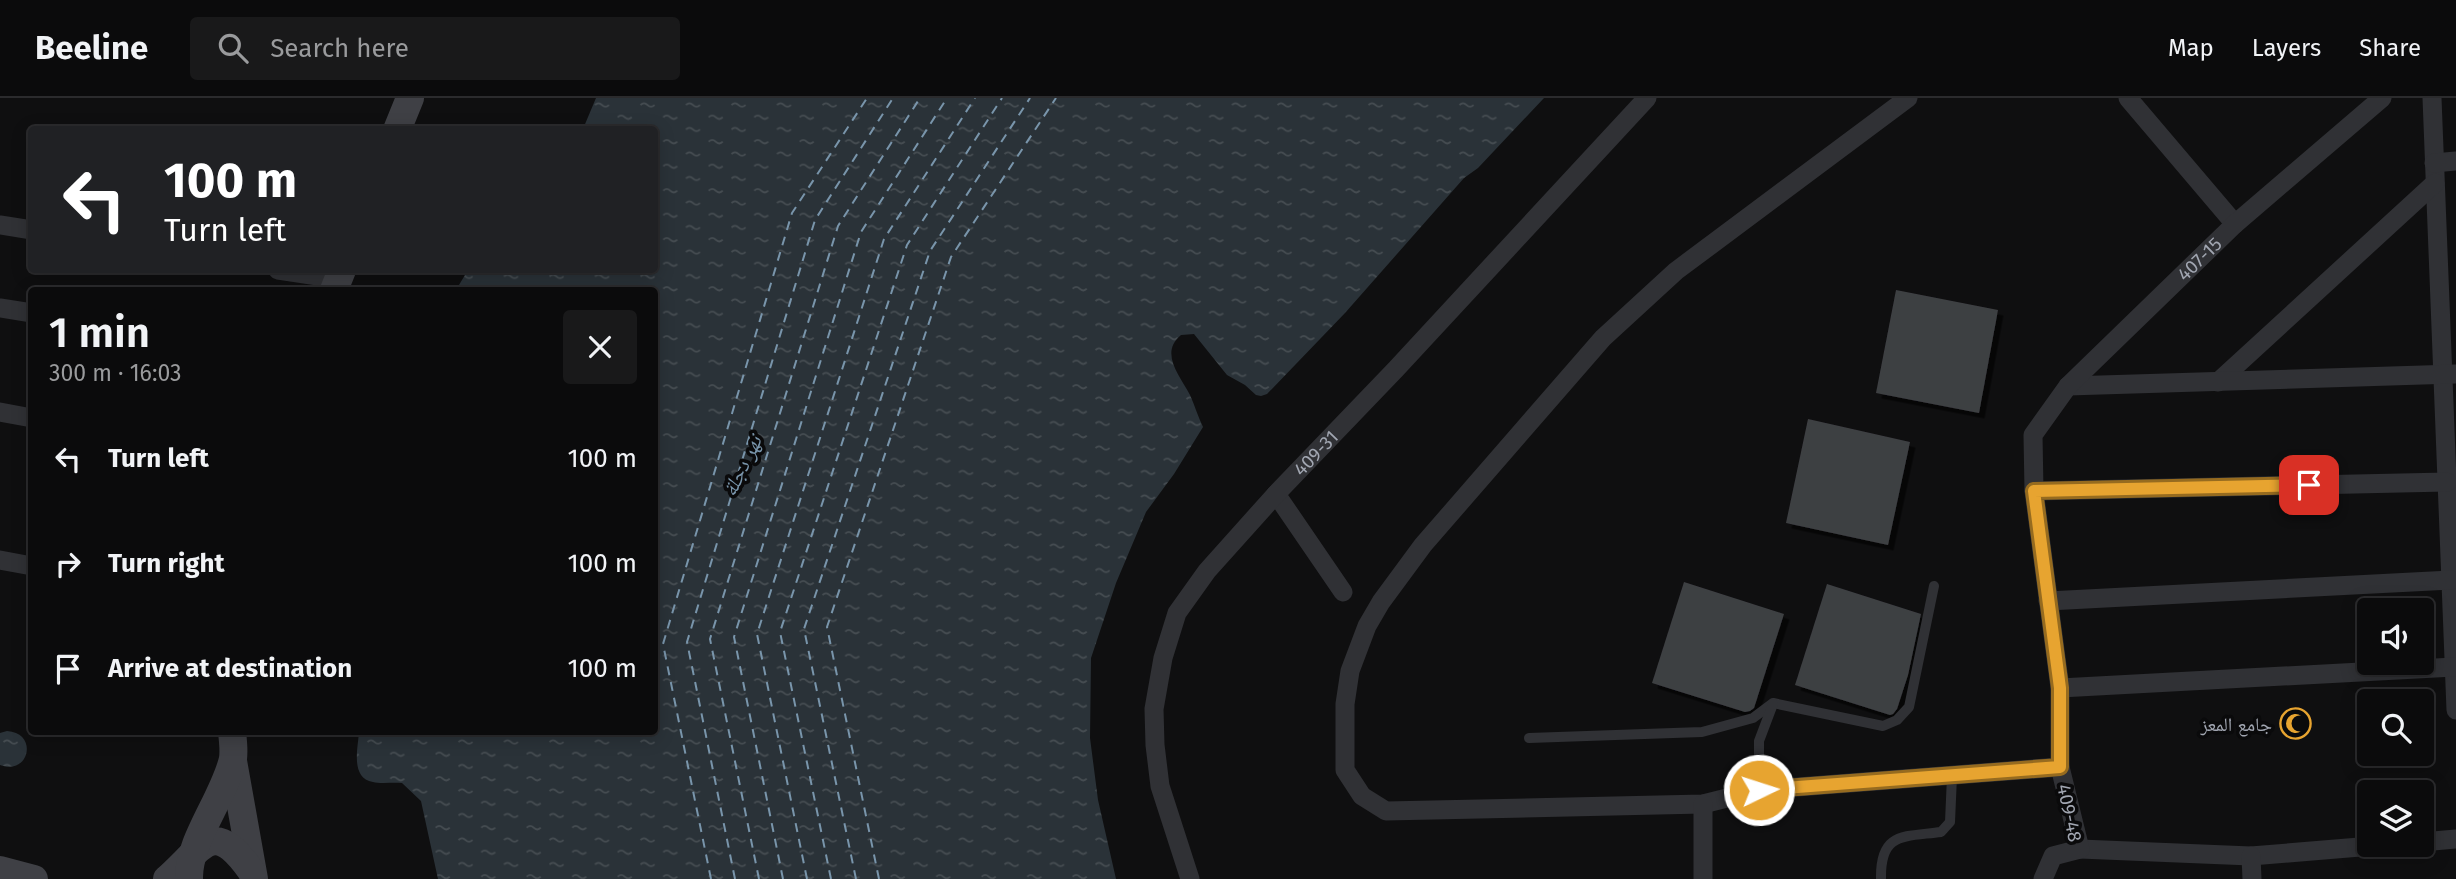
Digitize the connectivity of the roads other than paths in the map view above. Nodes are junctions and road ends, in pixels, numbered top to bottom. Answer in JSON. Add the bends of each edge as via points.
{"nodes":[{"id":1,"x":410,"y":98,"type":"edge"},
{"id":2,"x":1647,"y":98,"type":"edge"},
{"id":3,"x":1908,"y":98,"type":"edge"},
{"id":4,"x":2128,"y":98,"type":"edge"},
{"id":5,"x":2382,"y":98,"type":"edge"},
{"id":6,"x":2432,"y":98,"type":"edge"},
{"id":7,"x":399,"y":126,"type":"edge"},
{"id":8,"x":2456,"y":161,"type":"edge"},
{"id":9,"x":2434,"y":163,"type":"junction"},
{"id":10,"x":2435,"y":183,"type":"junction"},
{"id":11,"x":2235,"y":224,"type":"junction"},
{"id":12,"x":0,"y":225,"type":"edge"},
{"id":13,"x":28,"y":229,"type":"edge"},
{"id":14,"x":296,"y":273,"type":"edge"},
{"id":15,"x":2447,"y":277,"type":"edge"},
{"id":16,"x":338,"y":280,"type":"edge"},
{"id":17,"x":0,"y":308,"type":"edge"},
{"id":18,"x":28,"y":312,"type":"edge"},
{"id":19,"x":2449,"y":375,"type":"edge"},
{"id":20,"x":2218,"y":382,"type":"junction"},
{"id":21,"x":2068,"y":386,"type":"junction"},
{"id":22,"x":0,"y":412,"type":"edge"},
{"id":23,"x":28,"y":417,"type":"edge"},
{"id":24,"x":2033,"y":435,"type":"joint"},
{"id":25,"x":2451,"y":449,"type":"edge"},
{"id":26,"x":2447,"y":482,"type":"junction"},
{"id":27,"x":2034,"y":491,"type":"junction"},
{"id":28,"x":1276,"y":494,"type":"junction"},
{"id":29,"x":0,"y":560,"type":"edge"},
{"id":30,"x":28,"y":565,"type":"edge"},
{"id":31,"x":2452,"y":576,"type":"edge"},
{"id":32,"x":1934,"y":586,"type":"dead end"},
{"id":33,"x":1343,"y":592,"type":"dead end"},
{"id":34,"x":2048,"y":601,"type":"junction"},
{"id":35,"x":2454,"y":667,"type":"edge"},
{"id":36,"x":2060,"y":688,"type":"junction"},
{"id":37,"x":1773,"y":703,"type":"junction"},
{"id":38,"x":2456,"y":710,"type":"edge"},
{"id":39,"x":1529,"y":737,"type":"dead end"},
{"id":40,"x":233,"y":745,"type":"edge"},
{"id":41,"x":2060,"y":767,"type":"junction"},
{"id":42,"x":1952,"y":775,"type":"junction"},
{"id":43,"x":1759,"y":790,"type":"junction"},
{"id":44,"x":1703,"y":804,"type":"junction"},
{"id":45,"x":2456,"y":839,"type":"edge"},
{"id":46,"x":2434,"y":841,"type":"edge"},
{"id":47,"x":2357,"y":847,"type":"edge"},
{"id":48,"x":2080,"y":849,"type":"junction"},
{"id":49,"x":2251,"y":856,"type":"junction"},
{"id":50,"x":191,"y":866,"type":"edge"},
{"id":51,"x":0,"y":870,"type":"edge"},
{"id":52,"x":253,"y":876,"type":"edge"},
{"id":53,"x":34,"y":879,"type":"edge"},
{"id":54,"x":167,"y":879,"type":"edge"},
{"id":55,"x":1190,"y":879,"type":"edge"},
{"id":56,"x":1703,"y":879,"type":"edge"},
{"id":57,"x":1881,"y":879,"type":"edge"},
{"id":58,"x":2043,"y":879,"type":"edge"},
{"id":59,"x":2252,"y":879,"type":"edge"}],
"edges":[{"from":1,"to":7,"type":"street"},
{"from":2,"to":28,"type":"street","name":"409-31"},
{"from":3,"to":44,"type":"street","via":[[1676,271],[1604,338],[1423,545],[1367,626],[1350,671],[1345,770],[1362,796],[1386,811]]},
{"from":4,"to":11,"type":"street"},
{"from":5,"to":11,"type":"street","name":"407-15"},
{"from":6,"to":9,"type":"street"},
{"from":8,"to":9,"type":"street"},
{"from":9,"to":10,"type":"street"},
{"from":10,"to":15,"type":"street"},
{"from":10,"to":20,"type":"street"},
{"from":11,"to":21,"type":"street","name":"407-15"},
{"from":12,"to":13,"type":"street"},
{"from":14,"to":16,"type":"street"},
{"from":15,"to":19,"type":"street"},
{"from":17,"to":18,"type":"street"},
{"from":19,"to":20,"type":"street"},
{"from":19,"to":25,"type":"street"},
{"from":20,"to":21,"type":"street"},
{"from":21,"to":24,"type":"street","name":"407-15"},
{"from":22,"to":23,"type":"street"},
{"from":24,"to":27,"type":"street","name":"409-48"},
{"from":25,"to":26,"type":"street"},
{"from":26,"to":27,"type":"street"},
{"from":26,"to":31,"type":"street"},
{"from":27,"to":34,"type":"street","name":"409-48"},
{"from":28,"to":33,"type":"street"},
{"from":28,"to":55,"type":"street","name":"409-31","via":[[1207,571],[1177,613],[1163,658],[1154,709],[1160,786]]},
{"from":29,"to":30,"type":"street"},
{"from":31,"to":34,"type":"street"},
{"from":31,"to":35,"type":"street"},
{"from":32,"to":37,"type":"lane","via":[[1909,707],[1897,720],[1883,726]]},
{"from":34,"to":36,"type":"street","name":"409-48"},
{"from":35,"to":36,"type":"street"},
{"from":35,"to":38,"type":"street"},
{"from":36,"to":41,"type":"street","name":"409-48"},
{"from":37,"to":39,"type":"lane","via":[[1753,718],[1702,732]]},
{"from":37,"to":43,"type":"lane","via":[[1759,741]]},
{"from":40,"to":50,"type":"street"},
{"from":40,"to":52,"type":"street"},
{"from":41,"to":42,"type":"street"},
{"from":41,"to":48,"type":"street","name":"409-48"},
{"from":42,"to":43,"type":"street"},
{"from":42,"to":57,"type":"lane","via":[[1950,822],[1941,832],[1897,837],[1881,862]]},
{"from":43,"to":44,"type":"street"},
{"from":44,"to":56,"type":"street"},
{"from":45,"to":46,"type":"street"},
{"from":47,"to":49,"type":"street"},
{"from":48,"to":49,"type":"street"},
{"from":48,"to":58,"type":"street","name":"409-48","via":[[2053,856]]},
{"from":49,"to":59,"type":"street"},
{"from":50,"to":52,"type":"street","via":[[208,843],[226,844]]},
{"from":50,"to":54,"type":"street"},
{"from":51,"to":53,"type":"street"}]}
